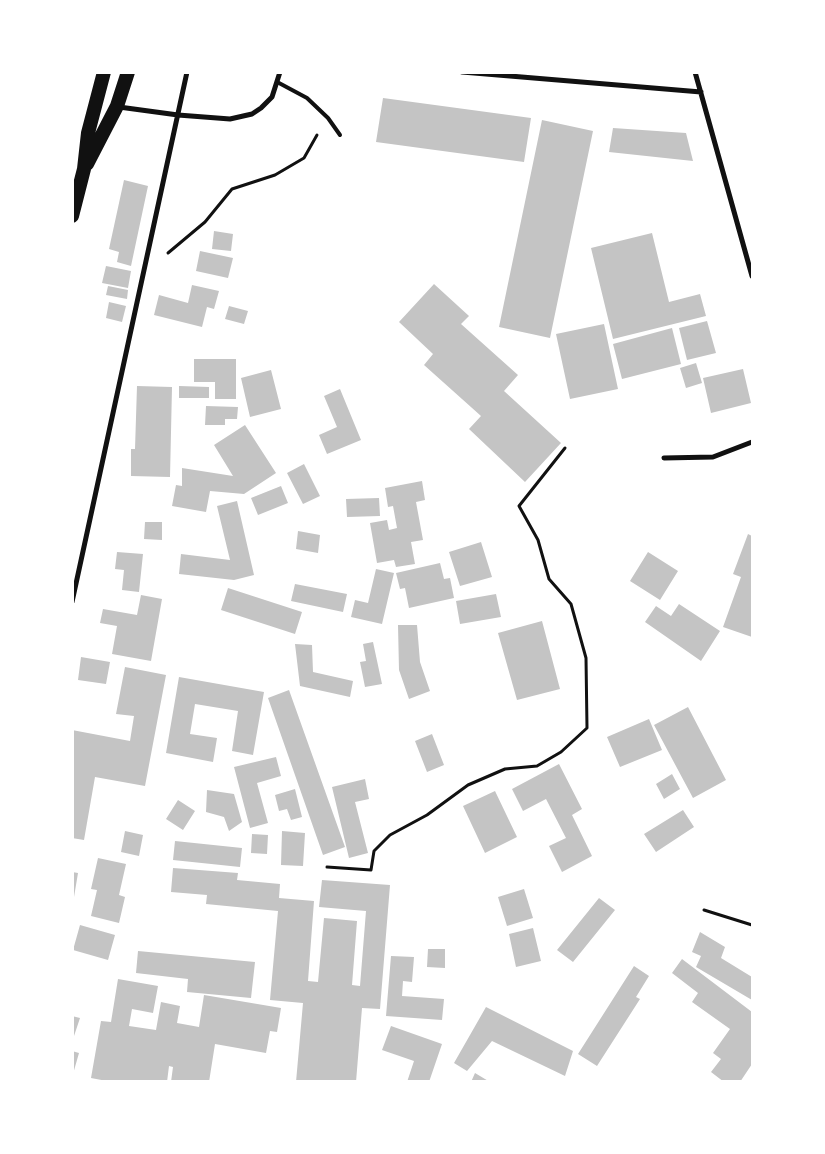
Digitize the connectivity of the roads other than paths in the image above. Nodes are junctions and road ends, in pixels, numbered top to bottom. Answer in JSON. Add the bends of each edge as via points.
{"nodes":[{"id":1,"x":104,"y":72,"type":"edge"},
{"id":2,"x":128,"y":72,"type":"edge"},
{"id":3,"x":187,"y":72,"type":"edge"},
{"id":4,"x":280,"y":72,"type":"edge"},
{"id":5,"x":462,"y":72,"type":"edge"},
{"id":6,"x":695,"y":72,"type":"edge"},
{"id":7,"x":279,"y":82,"type":"junction"},
{"id":8,"x":701,"y":92,"type":"junction"},
{"id":9,"x":117,"y":106,"type":"junction"},
{"id":10,"x":178,"y":115,"type":"junction"},
{"id":11,"x":340,"y":135,"type":"dead end"},
{"id":12,"x":84,"y":169,"type":"junction"},
{"id":13,"x":72,"y":216,"type":"edge"},
{"id":14,"x":752,"y":276,"type":"edge"},
{"id":15,"x":752,"y":442,"type":"edge"},
{"id":16,"x":664,"y":458,"type":"dead end"},
{"id":17,"x":72,"y":602,"type":"edge"}],
"edges":[{"from":1,"to":12,"type":"highway","via":[[88,133]]},
{"from":2,"to":9,"type":"highway"},
{"from":3,"to":10,"type":"street"},
{"from":4,"to":7,"type":"street"},
{"from":5,"to":8,"type":"street"},
{"from":6,"to":8,"type":"street"},
{"from":7,"to":10,"type":"street","via":[[272,97],[252,114],[220,119]]},
{"from":7,"to":11,"type":"lane","via":[[307,98]]},
{"from":8,"to":14,"type":"street"},
{"from":9,"to":10,"type":"street"},
{"from":9,"to":12,"type":"highway"},
{"from":10,"to":17,"type":"street"},
{"from":12,"to":13,"type":"highway"},
{"from":15,"to":16,"type":"street","via":[[713,457]]}]}
